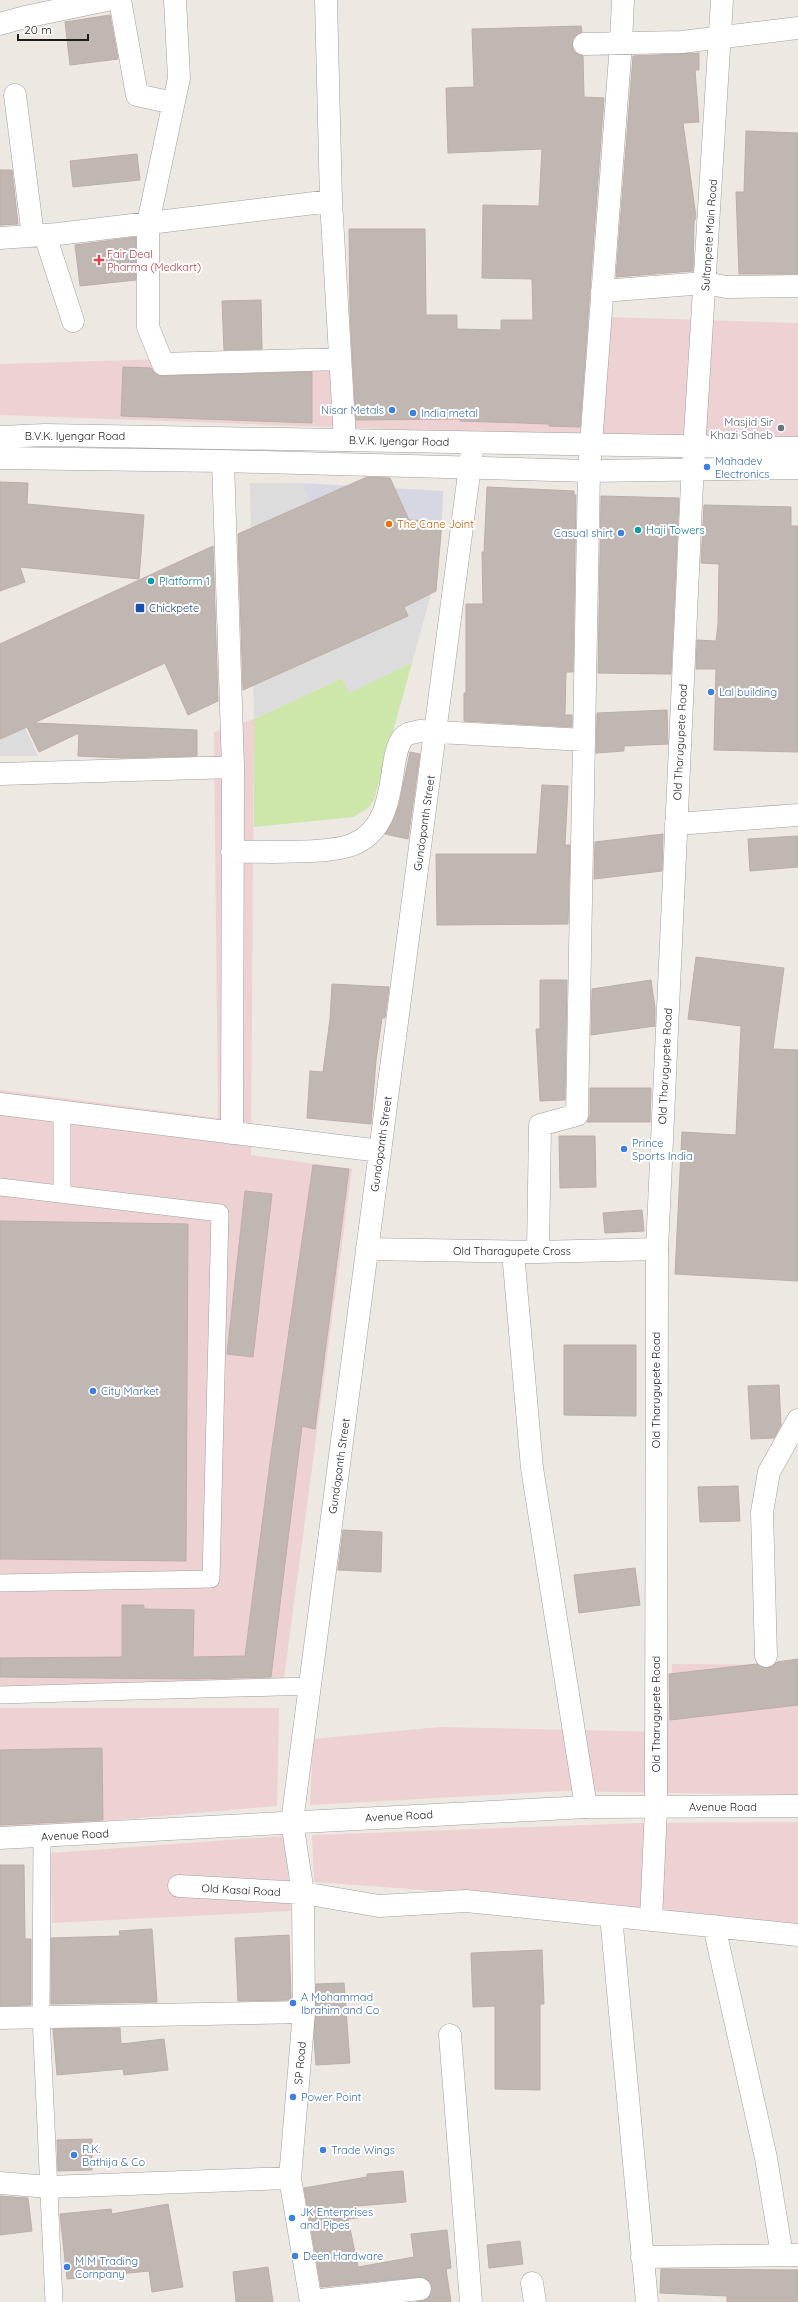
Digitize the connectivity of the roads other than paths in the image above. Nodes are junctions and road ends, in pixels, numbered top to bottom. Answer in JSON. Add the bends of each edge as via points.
{"nodes":[{"id":1,"x":107,"y":0,"type":"edge"},
{"id":2,"x":120,"y":0,"type":"edge"},
{"id":3,"x":175,"y":0,"type":"edge"},
{"id":4,"x":326,"y":0,"type":"edge"},
{"id":5,"x":623,"y":0,"type":"edge"},
{"id":6,"x":722,"y":0,"type":"edge"},
{"id":7,"x":0,"y":24,"type":"edge"},
{"id":8,"x":798,"y":28,"type":"edge"},
{"id":9,"x":720,"y":38,"type":"junction"},
{"id":10,"x":621,"y":43,"type":"junction"},
{"id":11,"x":584,"y":44,"type":"dead end"},
{"id":12,"x":16,"y":94,"type":"dead end"},
{"id":13,"x":173,"y":103,"type":"junction"},
{"id":14,"x":330,"y":201,"type":"junction"},
{"id":15,"x":148,"y":223,"type":"junction"},
{"id":16,"x":39,"y":235,"type":"junction"},
{"id":17,"x":0,"y":238,"type":"edge"},
{"id":18,"x":706,"y":283,"type":"junction"},
{"id":19,"x":798,"y":286,"type":"edge"},
{"id":20,"x":602,"y":291,"type":"junction"},
{"id":21,"x":73,"y":321,"type":"dead end"},
{"id":22,"x":340,"y":359,"type":"junction"},
{"id":23,"x":0,"y":437,"type":"edge"},
{"id":24,"x":345,"y":440,"type":"junction"},
{"id":25,"x":473,"y":443,"type":"junction"},
{"id":26,"x":591,"y":446,"type":"junction"},
{"id":27,"x":695,"y":447,"type":"junction"},
{"id":28,"x":798,"y":448,"type":"edge"},
{"id":29,"x":0,"y":458,"type":"edge"},
{"id":30,"x":223,"y":461,"type":"junction"},
{"id":31,"x":470,"y":467,"type":"junction"},
{"id":32,"x":798,"y":468,"type":"edge"},
{"id":33,"x":693,"y":469,"type":"junction"},
{"id":34,"x":589,"y":471,"type":"junction"},
{"id":35,"x":436,"y":732,"type":"junction"},
{"id":36,"x":584,"y":740,"type":"junction"},
{"id":37,"x":232,"y":767,"type":"junction"},
{"id":38,"x":0,"y":774,"type":"edge"},
{"id":39,"x":798,"y":814,"type":"edge"},
{"id":40,"x":676,"y":824,"type":"junction"},
{"id":41,"x":232,"y":852,"type":"junction"},
{"id":42,"x":0,"y":1104,"type":"edge"},
{"id":43,"x":62,"y":1112,"type":"junction"},
{"id":44,"x":232,"y":1133,"type":"junction"},
{"id":45,"x":380,"y":1151,"type":"junction"},
{"id":46,"x":0,"y":1187,"type":"edge"},
{"id":47,"x":62,"y":1194,"type":"junction"},
{"id":48,"x":367,"y":1249,"type":"junction"},
{"id":49,"x":657,"y":1249,"type":"junction"},
{"id":50,"x":513,"y":1252,"type":"junction"},
{"id":51,"x":538,"y":1252,"type":"junction"},
{"id":52,"x":798,"y":1420,"type":"edge"},
{"id":53,"x":0,"y":1583,"type":"edge"},
{"id":54,"x":766,"y":1656,"type":"dead end"},
{"id":55,"x":310,"y":1686,"type":"junction"},
{"id":56,"x":0,"y":1695,"type":"edge"},
{"id":57,"x":798,"y":1806,"type":"edge"},
{"id":58,"x":586,"y":1807,"type":"junction"},
{"id":59,"x":656,"y":1808,"type":"junction"},
{"id":60,"x":292,"y":1822,"type":"junction"},
{"id":61,"x":42,"y":1837,"type":"junction"},
{"id":62,"x":0,"y":1838,"type":"edge"},
{"id":63,"x":179,"y":1886,"type":"dead end"},
{"id":64,"x":303,"y":1893,"type":"junction"},
{"id":65,"x":611,"y":1916,"type":"junction"},
{"id":66,"x":651,"y":1920,"type":"junction"},
{"id":67,"x":714,"y":1926,"type":"junction"},
{"id":68,"x":798,"y":1935,"type":"edge"},
{"id":69,"x":304,"y":2012,"type":"junction"},
{"id":70,"x":41,"y":2016,"type":"junction"},
{"id":71,"x":0,"y":2018,"type":"edge"},
{"id":72,"x":450,"y":2035,"type":"dead end"},
{"id":73,"x":290,"y":2178,"type":"junction"},
{"id":74,"x":0,"y":2183,"type":"edge"},
{"id":75,"x":49,"y":2187,"type":"junction"},
{"id":76,"x":790,"y":2255,"type":"edge"},
{"id":77,"x":642,"y":2257,"type":"junction"},
{"id":78,"x":420,"y":2289,"type":"dead end"},
{"id":79,"x":54,"y":2302,"type":"edge"},
{"id":80,"x":311,"y":2302,"type":"edge"},
{"id":81,"x":471,"y":2302,"type":"edge"},
{"id":82,"x":647,"y":2302,"type":"edge"}],
"edges":[{"from":1,"to":7,"type":"street"},
{"from":2,"to":13,"type":"street","via":[[137,95]]},
{"from":3,"to":13,"type":"street","via":[[179,78]]},
{"from":4,"to":14,"type":"street"},
{"from":5,"to":10,"type":"street"},
{"from":6,"to":9,"type":"street","name":"Sultanpete Main Road"},
{"from":8,"to":9,"type":"street"},
{"from":9,"to":10,"type":"street","via":[[682,42]]},
{"from":9,"to":18,"type":"street","name":"Sultanpete Main Road"},
{"from":10,"to":11,"type":"street"},
{"from":10,"to":20,"type":"street"},
{"from":12,"to":16,"type":"street"},
{"from":13,"to":15,"type":"street"},
{"from":14,"to":15,"type":"street"},
{"from":14,"to":22,"type":"street"},
{"from":15,"to":16,"type":"street"},
{"from":15,"to":22,"type":"street","via":[[148,327],[163,364]]},
{"from":16,"to":17,"type":"street"},
{"from":16,"to":21,"type":"street"},
{"from":18,"to":19,"type":"street","via":[[726,287]]},
{"from":18,"to":20,"type":"street"},
{"from":18,"to":27,"type":"street","name":"Sultanpete Main Road"},
{"from":20,"to":26,"type":"street"},
{"from":22,"to":24,"type":"street"},
{"from":23,"to":24,"type":"street","name":"B.V.K. Iyengar Road","via":[[45,435]]},
{"from":24,"to":25,"type":"street","name":"B.V.K. Iyengar Road"},
{"from":25,"to":26,"type":"street","name":"B.V.K. Iyengar Road"},
{"from":25,"to":31,"type":"street","name":"Gundopanth Street"},
{"from":26,"to":27,"type":"street","name":"B.V.K. Iyengar Road"},
{"from":26,"to":34,"type":"street"},
{"from":27,"to":28,"type":"street","name":"B.V.K. Iyengar Road"},
{"from":27,"to":33,"type":"street","name":"Sultanpete Main Road"},
{"from":29,"to":30,"type":"street","name":"B.V.K. Iyengar Road"},
{"from":30,"to":31,"type":"street","name":"B.V.K. Iyengar Road"},
{"from":30,"to":37,"type":"street"},
{"from":31,"to":34,"type":"street","name":"B.V.K. Iyengar Road"},
{"from":31,"to":35,"type":"street","name":"Gundopanth Street"},
{"from":32,"to":33,"type":"street","name":"B.V.K. Iyengar Road"},
{"from":33,"to":34,"type":"street","name":"B.V.K. Iyengar Road"},
{"from":33,"to":40,"type":"street","name":"Old Tharugupete Road"},
{"from":34,"to":36,"type":"street"},
{"from":35,"to":36,"type":"street"},
{"from":35,"to":41,"type":"street","via":[[420,731],[407,735],[399,744],[385,812],[378,827],[367,838],[338,850]]},
{"from":35,"to":45,"type":"street","name":"Gundopanth Street"},
{"from":36,"to":51,"type":"street","via":[[577,1115],[540,1125]]},
{"from":37,"to":38,"type":"street"},
{"from":37,"to":41,"type":"street"},
{"from":39,"to":40,"type":"street"},
{"from":40,"to":49,"type":"street","name":"Old Tharugupete Road"},
{"from":41,"to":44,"type":"street"},
{"from":42,"to":43,"type":"street"},
{"from":43,"to":44,"type":"street"},
{"from":43,"to":47,"type":"street"},
{"from":44,"to":45,"type":"street"},
{"from":45,"to":48,"type":"street","name":"Gundopanth Street"},
{"from":46,"to":47,"type":"street"},
{"from":47,"to":53,"type":"street","via":[[220,1213],[211,1579]]},
{"from":48,"to":50,"type":"street","name":"Old Tharagupete Cross"},
{"from":48,"to":55,"type":"street","name":"Gundopanth Street"},
{"from":49,"to":51,"type":"street","name":"Old Tharagupete Cross"},
{"from":49,"to":59,"type":"street","name":"Old Tharugupete Road"},
{"from":50,"to":51,"type":"street","name":"Old Tharagupete Cross"},
{"from":50,"to":58,"type":"street","via":[[532,1468]]},
{"from":52,"to":54,"type":"street","via":[[769,1472],[762,1512]]},
{"from":55,"to":56,"type":"street"},
{"from":55,"to":60,"type":"street","name":"Gundopanth Street"},
{"from":57,"to":59,"type":"street","name":"Avenue Road"},
{"from":58,"to":59,"type":"street","name":"Avenue Road"},
{"from":58,"to":60,"type":"street","name":"Avenue Road"},
{"from":59,"to":66,"type":"street","name":"Old Tharugupete Road"},
{"from":60,"to":61,"type":"street","name":"Avenue Road"},
{"from":60,"to":64,"type":"street","name":"SP Road"},
{"from":61,"to":62,"type":"street","name":"Avenue Road"},
{"from":61,"to":70,"type":"street"},
{"from":63,"to":64,"type":"street","name":"Old Kasai Road"},
{"from":64,"to":65,"type":"street","name":"Old Kasai Road","via":[[379,1906],[466,1901]]},
{"from":64,"to":69,"type":"street","name":"SP Road"},
{"from":65,"to":66,"type":"street","name":"Old Kasai Road"},
{"from":65,"to":77,"type":"street"},
{"from":66,"to":67,"type":"street","name":"Old Kasai Road"},
{"from":67,"to":68,"type":"street","name":"Old Kasai Road"},
{"from":67,"to":76,"type":"street"},
{"from":69,"to":70,"type":"street"},
{"from":69,"to":73,"type":"street","name":"SP Road"},
{"from":70,"to":71,"type":"street"},
{"from":70,"to":75,"type":"street"},
{"from":72,"to":81,"type":"street"},
{"from":73,"to":75,"type":"street"},
{"from":73,"to":80,"type":"street","name":"SP Road"},
{"from":74,"to":75,"type":"street"},
{"from":75,"to":79,"type":"street"},
{"from":76,"to":77,"type":"street"},
{"from":77,"to":82,"type":"street"},
{"from":78,"to":80,"type":"street"}]}
